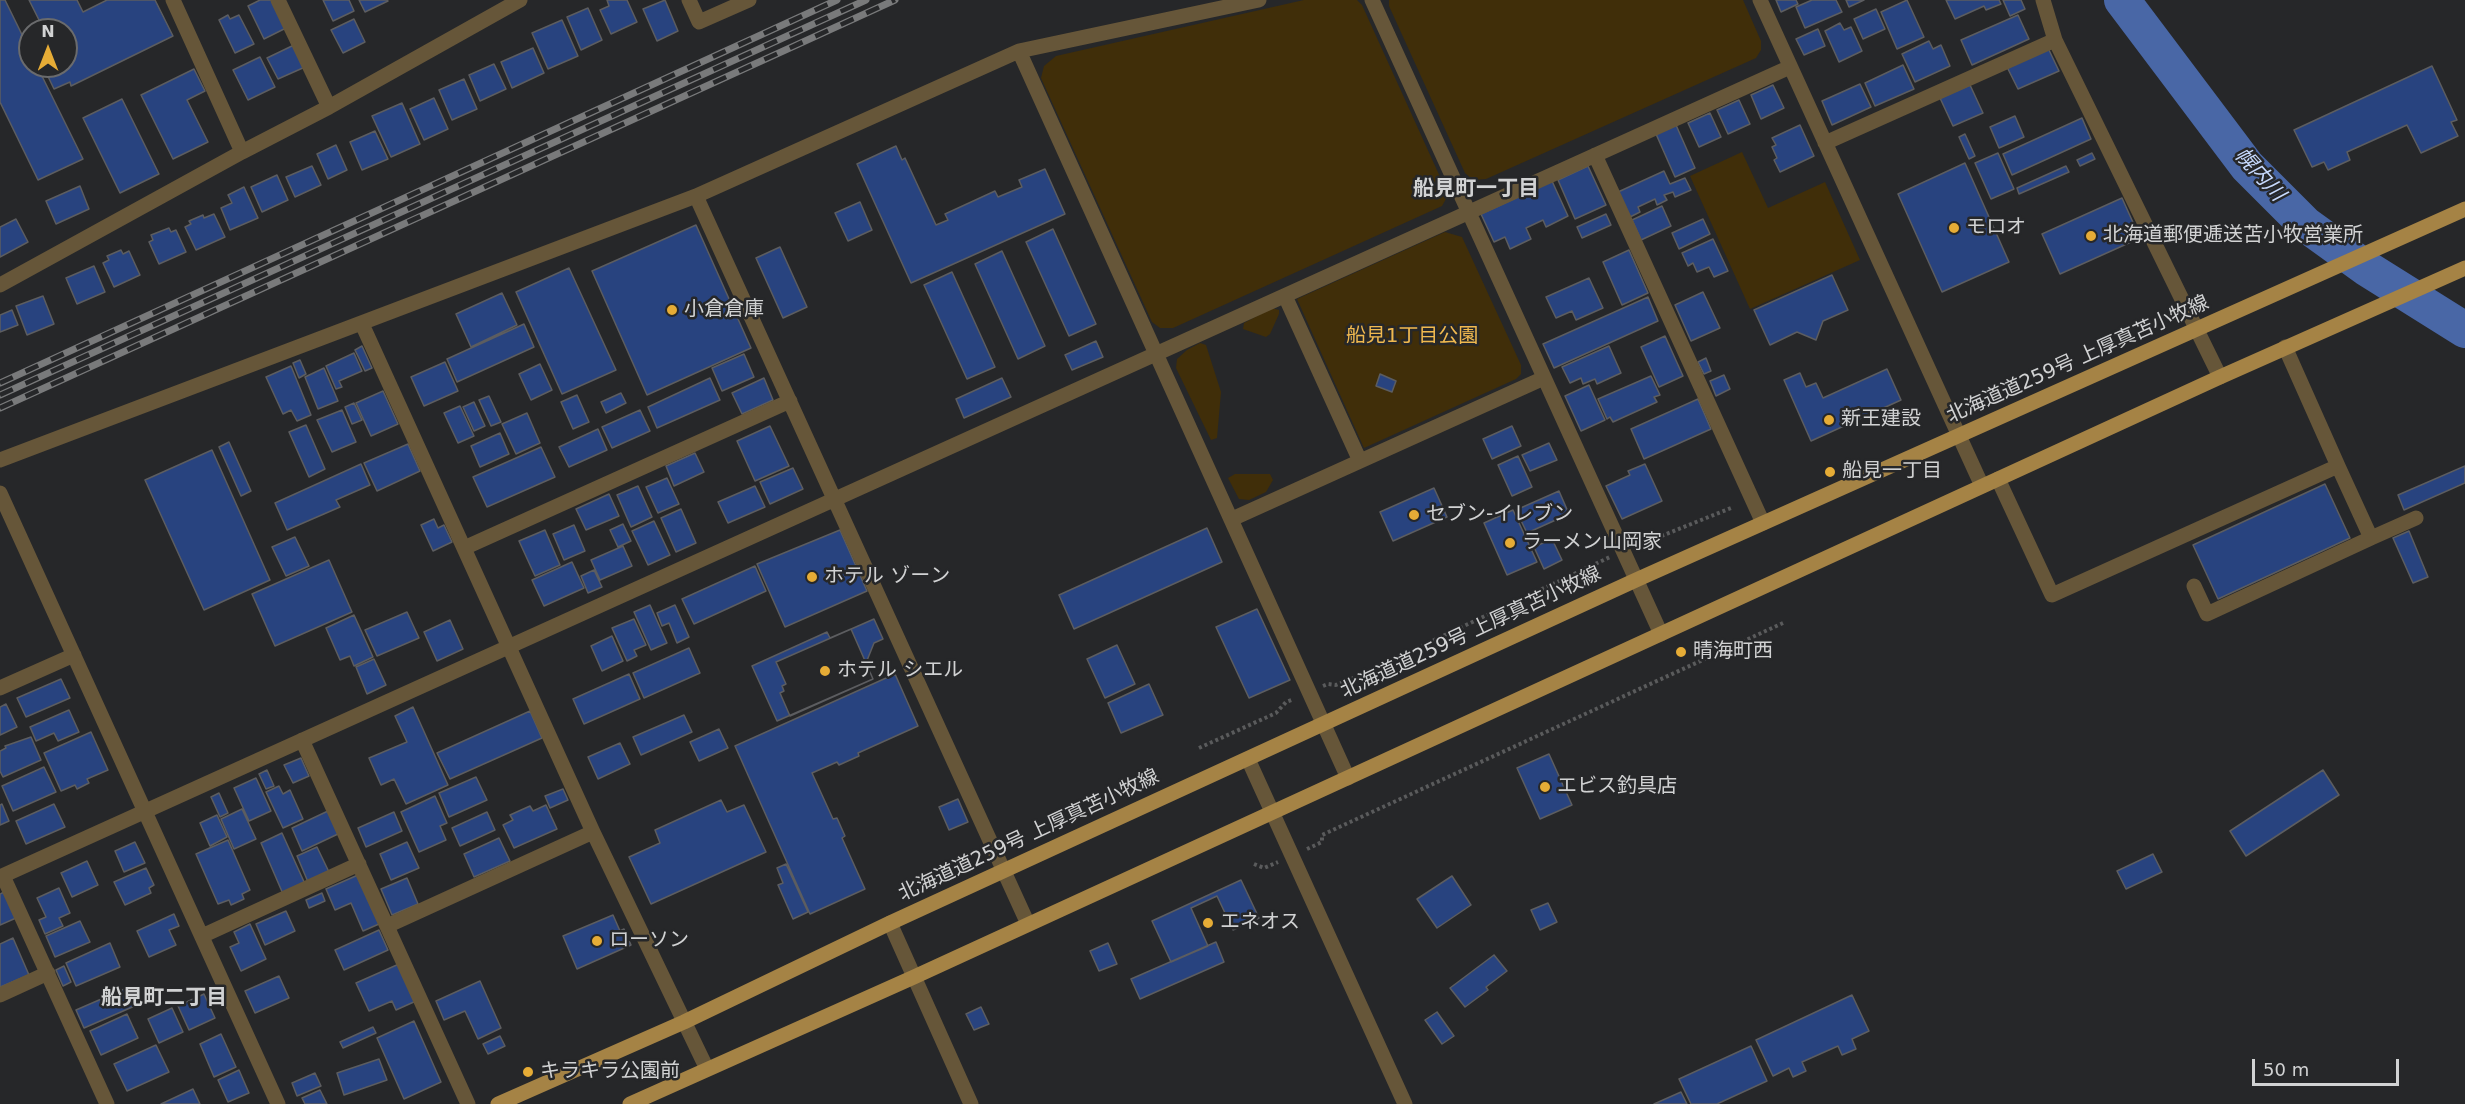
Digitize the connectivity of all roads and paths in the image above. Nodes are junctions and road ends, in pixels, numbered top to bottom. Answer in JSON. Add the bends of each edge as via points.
{"nodes":[{"id":1,"x":173,"y":0,"type":"edge"},
{"id":2,"x":278,"y":0,"type":"edge"},
{"id":3,"x":520,"y":0,"type":"edge"},
{"id":4,"x":689,"y":0,"type":"edge"},
{"id":5,"x":749,"y":0,"type":"edge"},
{"id":6,"x":1259,"y":0,"type":"edge"},
{"id":7,"x":1372,"y":0,"type":"edge"},
{"id":8,"x":1760,"y":0,"type":"edge"},
{"id":9,"x":2044,"y":0,"type":"edge"},
{"id":10,"x":2055,"y":40,"type":"junction"},
{"id":11,"x":1019,"y":51,"type":"junction"},
{"id":12,"x":1790,"y":67,"type":"junction"},
{"id":13,"x":330,"y":108,"type":"junction"},
{"id":14,"x":1825,"y":143,"type":"junction"},
{"id":15,"x":242,"y":152,"type":"junction"},
{"id":16,"x":1595,"y":155,"type":"junction"},
{"id":17,"x":696,"y":196,"type":"junction"},
{"id":18,"x":2465,"y":209,"type":"edge"},
{"id":19,"x":1468,"y":213,"type":"junction"},
{"id":20,"x":2465,"y":268,"type":"edge"},
{"id":21,"x":0,"y":285,"type":"edge"},
{"id":22,"x":1285,"y":296,"type":"junction"},
{"id":23,"x":362,"y":324,"type":"junction"},
{"id":24,"x":2196,"y":330,"type":"junction"},
{"id":25,"x":2284,"y":347,"type":"junction"},
{"id":26,"x":1157,"y":354,"type":"junction"},
{"id":27,"x":2220,"y":377,"type":"junction"},
{"id":28,"x":1544,"y":378,"type":"junction"},
{"id":29,"x":790,"y":401,"type":"junction"},
{"id":30,"x":1959,"y":436,"type":"junction"},
{"id":31,"x":0,"y":460,"type":"edge"},
{"id":32,"x":1360,"y":461,"type":"junction"},
{"id":33,"x":2338,"y":466,"type":"junction"},
{"id":34,"x":1998,"y":479,"type":"junction"},
{"id":35,"x":1982,"y":486,"type":"junction"},
{"id":36,"x":0,"y":493,"type":"edge"},
{"id":37,"x":835,"y":499,"type":"junction"},
{"id":38,"x":1731,"y":508,"type":"dead end"},
{"id":39,"x":2416,"y":518,"type":"dead end"},
{"id":40,"x":1232,"y":519,"type":"junction"},
{"id":41,"x":1763,"y":523,"type":"junction"},
{"id":42,"x":2371,"y":538,"type":"junction"},
{"id":43,"x":464,"y":548,"type":"junction"},
{"id":44,"x":1623,"y":551,"type":"junction"},
{"id":45,"x":1636,"y":580,"type":"junction"},
{"id":46,"x":2194,"y":586,"type":"dead end"},
{"id":47,"x":1783,"y":623,"type":"dead end"},
{"id":48,"x":1661,"y":634,"type":"junction"},
{"id":49,"x":509,"y":647,"type":"junction"},
{"id":50,"x":74,"y":655,"type":"junction"},
{"id":51,"x":1328,"y":684,"type":"dead end"},
{"id":52,"x":0,"y":688,"type":"edge"},
{"id":53,"x":1286,"y":702,"type":"dead end"},
{"id":54,"x":1324,"y":724,"type":"junction"},
{"id":55,"x":302,"y":740,"type":"junction"},
{"id":56,"x":1200,"y":748,"type":"dead end"},
{"id":57,"x":1248,"y":759,"type":"junction"},
{"id":58,"x":1348,"y":778,"type":"junction"},
{"id":59,"x":145,"y":812,"type":"junction"},
{"id":60,"x":1272,"y":812,"type":"junction"},
{"id":61,"x":593,"y":832,"type":"junction"},
{"id":62,"x":1292,"y":856,"type":"junction"},
{"id":63,"x":359,"y":864,"type":"junction"},
{"id":64,"x":1254,"y":864,"type":"dead end"},
{"id":65,"x":1004,"y":871,"type":"junction"},
{"id":66,"x":2,"y":877,"type":"edge"},
{"id":67,"x":890,"y":923,"type":"junction"},
{"id":68,"x":1028,"y":924,"type":"junction"},
{"id":69,"x":387,"y":926,"type":"junction"},
{"id":70,"x":202,"y":936,"type":"junction"},
{"id":71,"x":48,"y":973,"type":"junction"},
{"id":72,"x":914,"y":977,"type":"junction"},
{"id":73,"x":0,"y":995,"type":"edge"},
{"id":74,"x":684,"y":1022,"type":"junction"},
{"id":75,"x":707,"y":1069,"type":"junction"},
{"id":76,"x":108,"y":1104,"type":"edge"},
{"id":77,"x":278,"y":1104,"type":"edge"},
{"id":78,"x":468,"y":1104,"type":"edge"},
{"id":79,"x":498,"y":1104,"type":"edge"},
{"id":80,"x":630,"y":1104,"type":"edge"},
{"id":81,"x":971,"y":1104,"type":"edge"},
{"id":82,"x":1405,"y":1104,"type":"edge"}],
"edges":[{"from":1,"to":15,"type":"street"},
{"from":2,"to":13,"type":"street"},
{"from":3,"to":13,"type":"street"},
{"from":4,"to":5,"type":"street","via":[[699,22]]},
{"from":6,"to":11,"type":"street"},
{"from":7,"to":19,"type":"street"},
{"from":8,"to":12,"type":"street"},
{"from":9,"to":10,"type":"street"},
{"from":10,"to":14,"type":"street"},
{"from":10,"to":24,"type":"street"},
{"from":11,"to":17,"type":"street"},
{"from":11,"to":26,"type":"street"},
{"from":12,"to":14,"type":"street"},
{"from":12,"to":16,"type":"street"},
{"from":13,"to":15,"type":"street"},
{"from":14,"to":30,"type":"street"},
{"from":15,"to":21,"type":"street"},
{"from":16,"to":19,"type":"street"},
{"from":16,"to":41,"type":"street"},
{"from":17,"to":23,"type":"street"},
{"from":17,"to":29,"type":"street"},
{"from":18,"to":24,"type":"main road","name":"北海道道259号 上厚真苫小牧線"},
{"from":19,"to":22,"type":"street"},
{"from":19,"to":28,"type":"street"},
{"from":20,"to":25,"type":"main road"},
{"from":22,"to":26,"type":"street"},
{"from":22,"to":32,"type":"street"},
{"from":23,"to":31,"type":"street"},
{"from":23,"to":43,"type":"street"},
{"from":24,"to":27,"type":"street"},
{"from":24,"to":30,"type":"main road","name":"北海道道259号 上厚真苫小牧線"},
{"from":25,"to":27,"type":"main road"},
{"from":25,"to":33,"type":"street"},
{"from":26,"to":37,"type":"street"},
{"from":26,"to":40,"type":"street"},
{"from":27,"to":34,"type":"main road"},
{"from":28,"to":32,"type":"street"},
{"from":28,"to":44,"type":"street"},
{"from":29,"to":37,"type":"street"},
{"from":29,"to":43,"type":"street"},
{"from":30,"to":35,"type":"street"},
{"from":30,"to":41,"type":"main road","name":"北海道道259号 上厚真苫小牧線"},
{"from":32,"to":40,"type":"street"},
{"from":33,"to":34,"type":"street","via":[[2052,596]]},
{"from":33,"to":42,"type":"street"},
{"from":34,"to":35,"type":"main road"},
{"from":35,"to":48,"type":"main road"},
{"from":36,"to":50,"type":"street"},
{"from":37,"to":49,"type":"street"},
{"from":37,"to":65,"type":"street"},
{"from":38,"to":44,"type":"path"},
{"from":39,"to":42,"type":"street"},
{"from":40,"to":54,"type":"street"},
{"from":41,"to":45,"type":"main road","name":"北海道道259号 上厚真苫小牧線"},
{"from":42,"to":46,"type":"street","via":[[2207,614]]},
{"from":43,"to":49,"type":"street"},
{"from":44,"to":45,"type":"street"},
{"from":44,"to":51,"type":"path","via":[[1356,677]]},
{"from":45,"to":48,"type":"street"},
{"from":45,"to":54,"type":"main road","name":"北海道道259号 上厚真苫小牧線"},
{"from":47,"to":62,"type":"path","via":[[1322,835],[1322,842]]},
{"from":48,"to":58,"type":"main road"},
{"from":49,"to":55,"type":"street"},
{"from":49,"to":61,"type":"street"},
{"from":50,"to":52,"type":"street"},
{"from":50,"to":59,"type":"street"},
{"from":53,"to":56,"type":"path","via":[[1276,713]]},
{"from":54,"to":57,"type":"main road","name":"北海道道259号 上厚真苫小牧線"},
{"from":54,"to":58,"type":"street"},
{"from":55,"to":59,"type":"street"},
{"from":55,"to":63,"type":"street"},
{"from":57,"to":60,"type":"street"},
{"from":57,"to":65,"type":"main road","name":"北海道道259号 上厚真苫小牧線"},
{"from":58,"to":60,"type":"main road"},
{"from":59,"to":66,"type":"street"},
{"from":59,"to":70,"type":"street"},
{"from":60,"to":62,"type":"street"},
{"from":60,"to":68,"type":"main road"},
{"from":61,"to":69,"type":"street"},
{"from":61,"to":74,"type":"street"},
{"from":62,"to":64,"type":"path","via":[[1264,868]]},
{"from":62,"to":82,"type":"street"},
{"from":63,"to":69,"type":"street"},
{"from":63,"to":70,"type":"street"},
{"from":65,"to":67,"type":"main road","name":"北海道道259号 上厚真苫小牧線"},
{"from":65,"to":68,"type":"street"},
{"from":66,"to":71,"type":"street"},
{"from":67,"to":72,"type":"street"},
{"from":67,"to":74,"type":"main road","name":"北海道道259号 上厚真苫小牧線"},
{"from":68,"to":72,"type":"main road"},
{"from":69,"to":78,"type":"street"},
{"from":70,"to":77,"type":"street"},
{"from":71,"to":73,"type":"street"},
{"from":71,"to":76,"type":"street"},
{"from":72,"to":75,"type":"main road"},
{"from":72,"to":81,"type":"street"},
{"from":74,"to":75,"type":"street"},
{"from":74,"to":79,"type":"main road","name":"北海道道259号 上厚真苫小牧線"},
{"from":75,"to":80,"type":"main road"}]}
